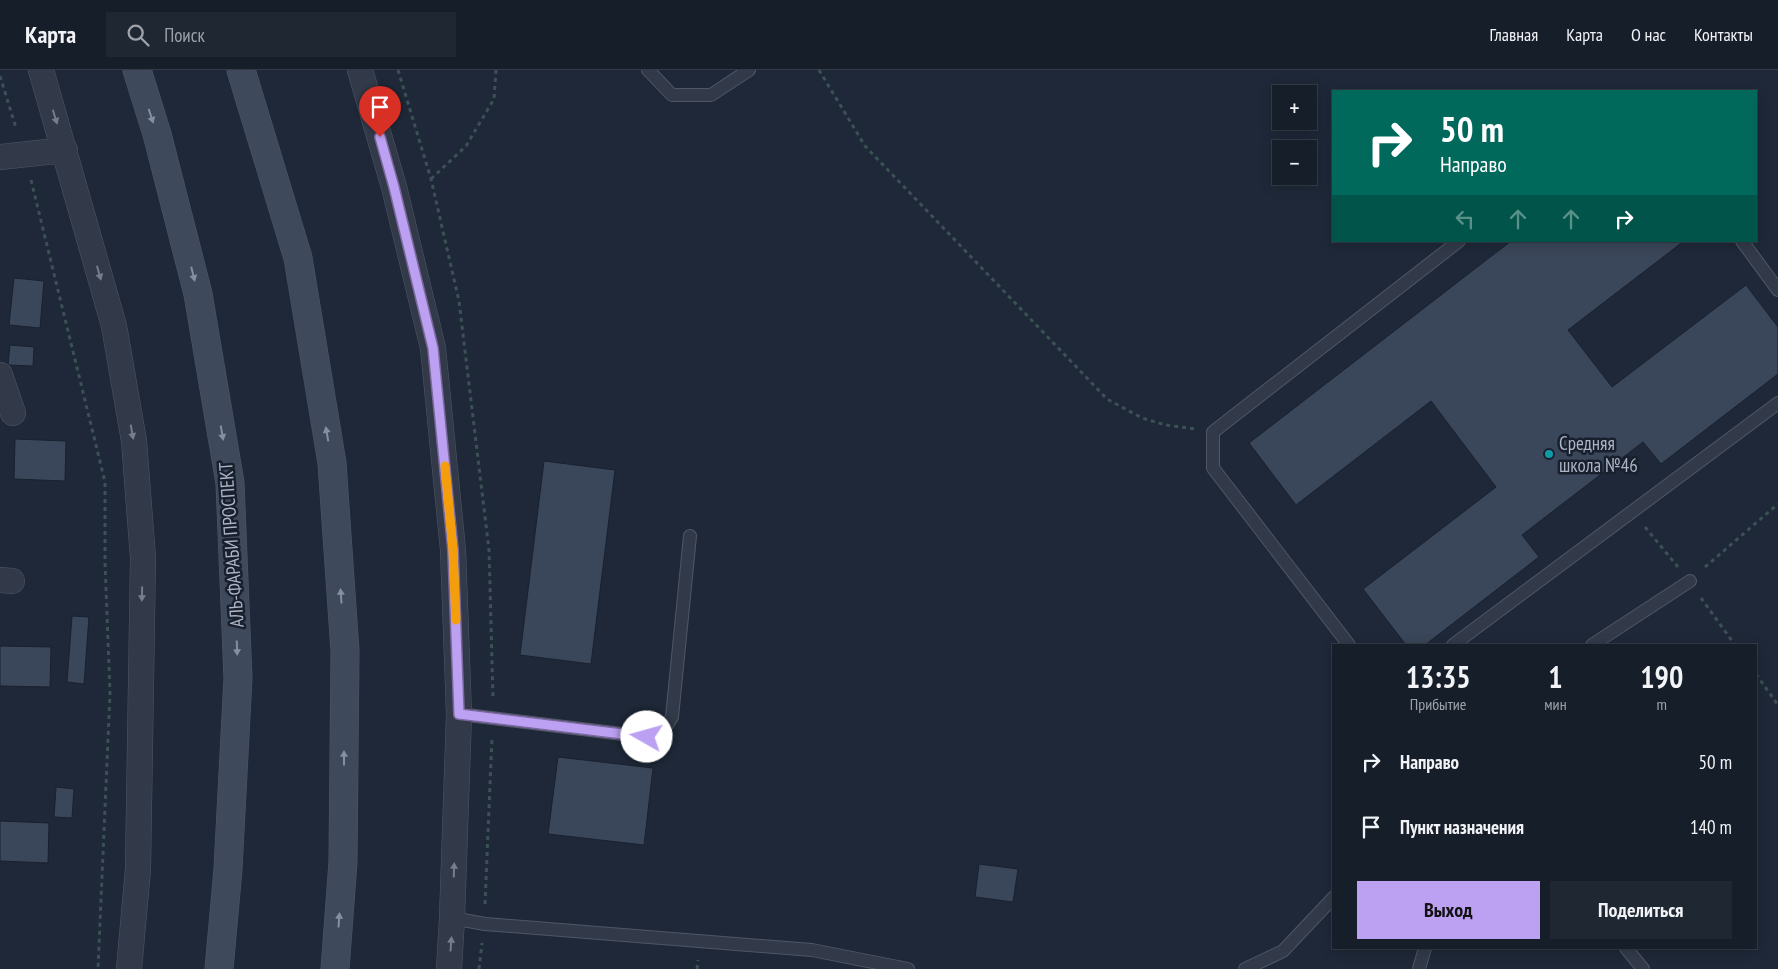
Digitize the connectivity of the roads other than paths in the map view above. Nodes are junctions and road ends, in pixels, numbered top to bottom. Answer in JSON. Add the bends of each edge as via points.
{"nodes":[{"id":1,"x":41,"y":70,"type":"edge"},
{"id":2,"x":137,"y":70,"type":"edge"},
{"id":3,"x":242,"y":70,"type":"edge"},
{"id":4,"x":360,"y":70,"type":"edge"},
{"id":5,"x":648,"y":70,"type":"edge"},
{"id":6,"x":749,"y":70,"type":"edge"},
{"id":7,"x":65,"y":150,"type":"junction"},
{"id":8,"x":0,"y":157,"type":"edge"},
{"id":9,"x":1458,"y":242,"type":"edge"},
{"id":10,"x":1743,"y":242,"type":"edge"},
{"id":11,"x":1778,"y":290,"type":"edge"},
{"id":12,"x":0,"y":376,"type":"edge"},
{"id":13,"x":1778,"y":403,"type":"edge"},
{"id":14,"x":13,"y":412,"type":"dead end"},
{"id":15,"x":690,"y":536,"type":"dead end"},
{"id":16,"x":1690,"y":581,"type":"road end"},
{"id":17,"x":1348,"y":644,"type":"edge"},
{"id":18,"x":1454,"y":644,"type":"edge"},
{"id":19,"x":1594,"y":644,"type":"edge"},
{"id":20,"x":459,"y":714,"type":"junction"},
{"id":21,"x":1332,"y":899,"type":"edge"},
{"id":22,"x":452,"y":918,"type":"junction"},
{"id":23,"x":1425,"y":949,"type":"edge"},
{"id":24,"x":1627,"y":949,"type":"edge"},
{"id":25,"x":129,"y":969,"type":"edge"},
{"id":26,"x":219,"y":969,"type":"edge"},
{"id":27,"x":335,"y":969,"type":"edge"},
{"id":28,"x":449,"y":969,"type":"edge"},
{"id":29,"x":908,"y":969,"type":"edge"},
{"id":30,"x":1246,"y":969,"type":"edge"},
{"id":31,"x":1419,"y":969,"type":"edge"},
{"id":32,"x":1643,"y":969,"type":"edge"}],
"edges":[{"from":1,"to":7,"type":"street","one_way":true},
{"from":2,"to":26,"type":"street","name":"АЛЬ-ФАРАБИ ПРОСПЕКТ","one_way":true,"via":[[198,294],[230,484],[238,678]]},
{"from":27,"to":3,"type":"street","one_way":true,"via":[[343,862],[345,651],[332,463],[298,258]]},
{"from":4,"to":20,"type":"street","via":[[394,187],[433,348],[453,550]]},
{"from":5,"to":6,"type":"lane","via":[[672,96],[711,95]]},
{"from":7,"to":8,"type":"street"},
{"from":7,"to":25,"type":"street","one_way":true,"via":[[114,326],[134,441],[143,558],[138,869]]},
{"from":9,"to":17,"type":"lane","via":[[1213,432],[1213,468]]},
{"from":10,"to":11,"type":"lane"},
{"from":12,"to":14,"type":"street"},
{"from":13,"to":18,"type":"lane"},
{"from":15,"to":20,"type":"lane","via":[[672,717],[663,732],[647,737]]},
{"from":16,"to":19,"type":"lane"},
{"from":22,"to":20,"type":"street","one_way":true},
{"from":21,"to":30,"type":"lane","via":[[1283,951]]},
{"from":28,"to":22,"type":"street","one_way":true},
{"from":22,"to":29,"type":"lane","via":[[485,924],[812,950]]},
{"from":23,"to":31,"type":"lane"},
{"from":24,"to":32,"type":"lane"}]}
